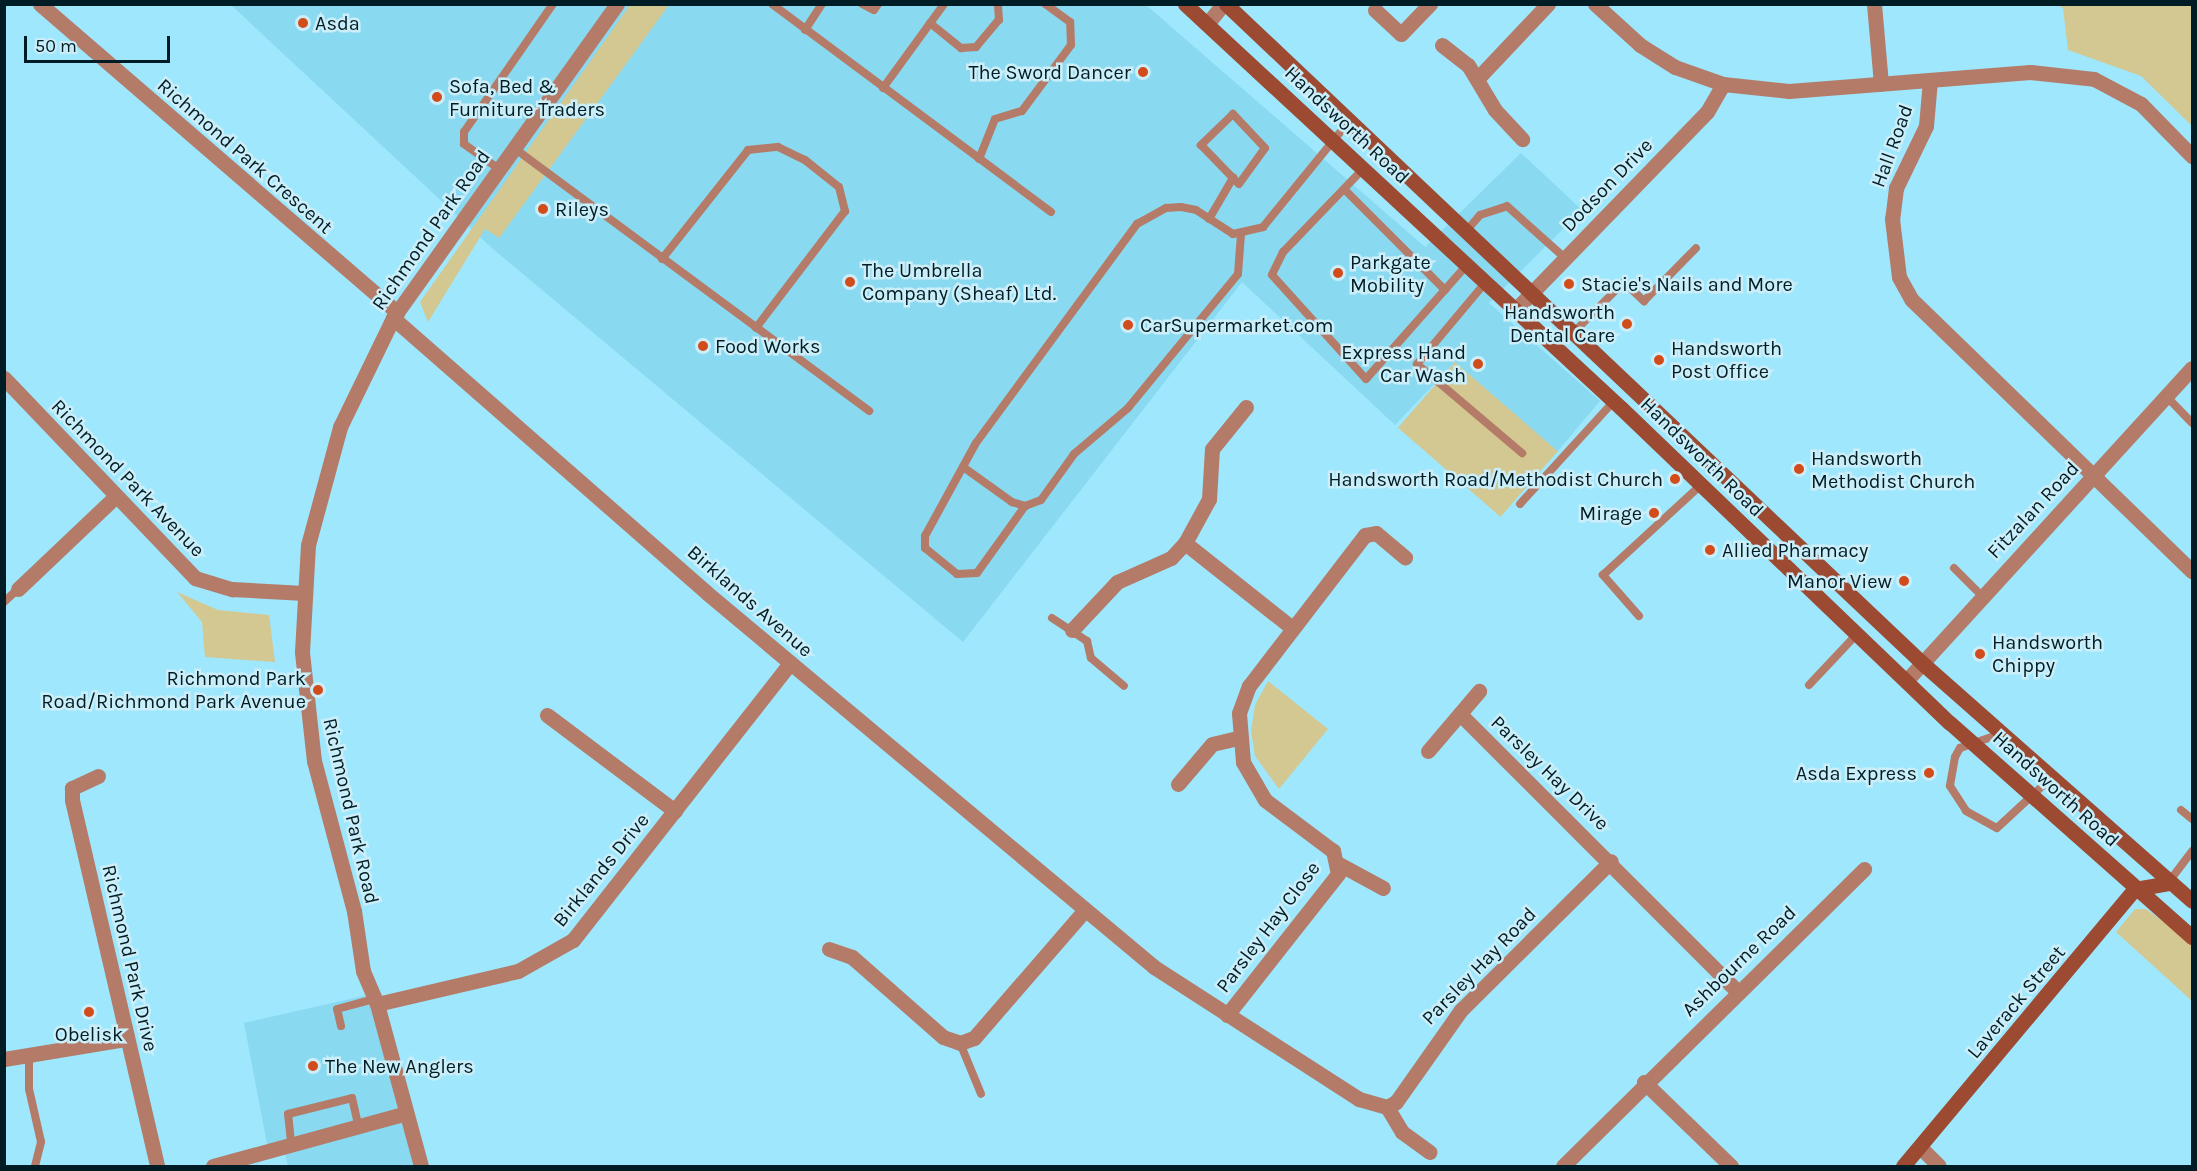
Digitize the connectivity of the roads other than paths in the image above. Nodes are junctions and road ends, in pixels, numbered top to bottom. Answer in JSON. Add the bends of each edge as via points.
{"nodes":[{"id":1,"x":40,"y":4,"type":"edge"},
{"id":2,"x":553,"y":4,"type":"edge"},
{"id":3,"x":617,"y":4,"type":"edge"},
{"id":4,"x":772,"y":4,"type":"edge"},
{"id":5,"x":822,"y":4,"type":"edge"},
{"id":6,"x":862,"y":4,"type":"edge"},
{"id":7,"x":878,"y":4,"type":"edge"},
{"id":8,"x":944,"y":4,"type":"edge"},
{"id":9,"x":998,"y":4,"type":"edge"},
{"id":10,"x":1045,"y":4,"type":"edge"},
{"id":11,"x":1185,"y":4,"type":"edge"},
{"id":12,"x":1224,"y":4,"type":"edge"},
{"id":13,"x":1430,"y":4,"type":"edge"},
{"id":14,"x":1548,"y":4,"type":"edge"},
{"id":15,"x":1595,"y":4,"type":"edge"},
{"id":16,"x":1874,"y":4,"type":"edge"},
{"id":17,"x":1375,"y":9,"type":"dead end"},
{"id":18,"x":930,"y":23,"type":"junction"},
{"id":19,"x":1207,"y":24,"type":"junction"},
{"id":20,"x":805,"y":30,"type":"junction"},
{"id":21,"x":1442,"y":45,"type":"dead end"},
{"id":22,"x":1478,"y":78,"type":"junction"},
{"id":23,"x":1930,"y":80,"type":"junction"},
{"id":24,"x":1723,"y":84,"type":"junction"},
{"id":25,"x":1881,"y":84,"type":"junction"},
{"id":26,"x":883,"y":88,"type":"junction"},
{"id":27,"x":1351,"y":119,"type":"junction"},
{"id":28,"x":1522,"y":139,"type":"dead end"},
{"id":29,"x":1332,"y":141,"type":"junction"},
{"id":30,"x":514,"y":148,"type":"junction"},
{"id":31,"x":2193,"y":156,"type":"edge"},
{"id":32,"x":979,"y":159,"type":"junction"},
{"id":33,"x":499,"y":169,"type":"junction"},
{"id":34,"x":1363,"y":169,"type":"junction"},
{"id":35,"x":1233,"y":178,"type":"junction"},
{"id":36,"x":1344,"y":189,"type":"junction"},
{"id":37,"x":1051,"y":212,"type":"dead end"},
{"id":38,"x":1209,"y":219,"type":"junction"},
{"id":39,"x":1467,"y":230,"type":"junction"},
{"id":40,"x":1241,"y":234,"type":"junction"},
{"id":41,"x":1696,"y":248,"type":"dead end"},
{"id":42,"x":1565,"y":258,"type":"junction"},
{"id":43,"x":662,"y":259,"type":"junction"},
{"id":44,"x":1467,"y":266,"type":"junction"},
{"id":45,"x":1485,"y":283,"type":"junction"},
{"id":46,"x":1445,"y":290,"type":"junction"},
{"id":47,"x":1532,"y":292,"type":"junction"},
{"id":48,"x":1515,"y":310,"type":"junction"},
{"id":49,"x":395,"y":315,"type":"junction"},
{"id":50,"x":756,"y":328,"type":"junction"},
{"id":51,"x":1574,"y":333,"type":"junction"},
{"id":52,"x":2193,"y":368,"type":"edge"},
{"id":53,"x":1613,"y":369,"type":"junction"},
{"id":54,"x":4,"y":378,"type":"edge"},
{"id":55,"x":1598,"y":387,"type":"junction"},
{"id":56,"x":2167,"y":397,"type":"junction"},
{"id":57,"x":1614,"y":401,"type":"junction"},
{"id":58,"x":1246,"y":407,"type":"dead end"},
{"id":59,"x":869,"y":411,"type":"dead end"},
{"id":60,"x":2193,"y":423,"type":"edge"},
{"id":61,"x":1522,"y":453,"type":"dead end"},
{"id":62,"x":966,"y":469,"type":"junction"},
{"id":63,"x":2093,"y":477,"type":"junction"},
{"id":64,"x":1701,"y":485,"type":"junction"},
{"id":65,"x":114,"y":498,"type":"junction"},
{"id":66,"x":1520,"y":504,"type":"dead end"},
{"id":67,"x":1025,"y":506,"type":"junction"},
{"id":68,"x":1185,"y":543,"type":"junction"},
{"id":69,"x":1405,"y":556,"type":"dead end"},
{"id":70,"x":1954,"y":568,"type":"dead end"},
{"id":71,"x":2193,"y":571,"type":"edge"},
{"id":72,"x":18,"y":589,"type":"joint"},
{"id":73,"x":304,"y":593,"type":"junction"},
{"id":74,"x":1982,"y":596,"type":"junction"},
{"id":75,"x":4,"y":602,"type":"edge"},
{"id":76,"x":1639,"y":616,"type":"dead end"},
{"id":77,"x":1052,"y":618,"type":"dead end"},
{"id":78,"x":1291,"y":627,"type":"junction"},
{"id":79,"x":1072,"y":630,"type":"junction"},
{"id":80,"x":1857,"y":634,"type":"junction"},
{"id":81,"x":1921,"y":662,"type":"junction"},
{"id":82,"x":790,"y":663,"type":"junction"},
{"id":83,"x":1906,"y":681,"type":"junction"},
{"id":84,"x":1809,"y":685,"type":"dead end"},
{"id":85,"x":1124,"y":686,"type":"dead end"},
{"id":86,"x":1479,"y":691,"type":"dead end"},
{"id":87,"x":1460,"y":714,"type":"junction"},
{"id":88,"x":547,"y":715,"type":"dead end"},
{"id":89,"x":2000,"y":734,"type":"junction"},
{"id":90,"x":1238,"y":738,"type":"junction"},
{"id":91,"x":1972,"y":743,"type":"junction"},
{"id":92,"x":1428,"y":751,"type":"dead end"},
{"id":93,"x":98,"y":776,"type":"dead end"},
{"id":94,"x":2050,"y":779,"type":"junction"},
{"id":95,"x":1178,"y":784,"type":"dead end"},
{"id":96,"x":2033,"y":798,"type":"junction"},
{"id":97,"x":2181,"y":810,"type":"dead end"},
{"id":98,"x":675,"y":811,"type":"junction"},
{"id":99,"x":2193,"y":819,"type":"edge"},
{"id":100,"x":2193,"y":851,"type":"edge"},
{"id":101,"x":1611,"y":861,"type":"junction"},
{"id":102,"x":1339,"y":864,"type":"junction"},
{"id":103,"x":1864,"y":869,"type":"dead end"},
{"id":104,"x":2168,"y":883,"type":"junction"},
{"id":105,"x":1383,"y":888,"type":"dead end"},
{"id":106,"x":2135,"y":889,"type":"junction"},
{"id":107,"x":2193,"y":901,"type":"edge"},
{"id":108,"x":1085,"y":910,"type":"junction"},
{"id":109,"x":2193,"y":937,"type":"edge"},
{"id":110,"x":829,"y":949,"type":"dead end"},
{"id":111,"x":1738,"y":992,"type":"junction"},
{"id":112,"x":376,"y":1001,"type":"junction"},
{"id":113,"x":1227,"y":1015,"type":"junction"},
{"id":114,"x":340,"y":1026,"type":"dead end"},
{"id":115,"x":126,"y":1039,"type":"junction"},
{"id":116,"x":960,"y":1043,"type":"junction"},
{"id":117,"x":29,"y":1058,"type":"junction"},
{"id":118,"x":4,"y":1059,"type":"edge"},
{"id":119,"x":1644,"y":1082,"type":"junction"},
{"id":120,"x":981,"y":1094,"type":"dead end"},
{"id":121,"x":1387,"y":1107,"type":"junction"},
{"id":122,"x":403,"y":1114,"type":"junction"},
{"id":123,"x":358,"y":1125,"type":"junction"},
{"id":124,"x":291,"y":1142,"type":"junction"},
{"id":125,"x":1921,"y":1148,"type":"junction"},
{"id":126,"x":1430,"y":1152,"type":"dead end"},
{"id":127,"x":35,"y":1167,"type":"edge"},
{"id":128,"x":157,"y":1167,"type":"edge"},
{"id":129,"x":213,"y":1167,"type":"edge"},
{"id":130,"x":421,"y":1167,"type":"edge"},
{"id":131,"x":1563,"y":1167,"type":"edge"},
{"id":132,"x":1731,"y":1167,"type":"edge"},
{"id":133,"x":1904,"y":1167,"type":"edge"},
{"id":134,"x":1939,"y":1167,"type":"edge"}],
"edges":[{"from":1,"to":49,"type":"street","name":"Richmond Park Crescent"},
{"from":2,"to":33,"type":"lane","via":[[464,132],[464,144]]},
{"from":3,"to":30,"type":"street","name":"Richmond Park Road"},
{"from":4,"to":20,"type":"lane"},
{"from":5,"to":20,"type":"lane"},
{"from":6,"to":7,"type":"lane","via":[[874,10]]},
{"from":8,"to":18,"type":"lane"},
{"from":9,"to":18,"type":"lane","via":[[999,20],[976,47],[961,48]]},
{"from":10,"to":32,"type":"lane","via":[[1070,22],[1071,45],[1022,111],[995,119]]},
{"from":11,"to":19,"type":"main road","name":"Handsworth Road"},
{"from":12,"to":19,"type":"street"},
{"from":12,"to":27,"type":"main road","name":"Handsworth Road"},
{"from":13,"to":17,"type":"street","via":[[1401,34]]},
{"from":14,"to":22,"type":"street"},
{"from":15,"to":24,"type":"street","name":"Hall Road","via":[[1649,50]]},
{"from":16,"to":25,"type":"street"},
{"from":18,"to":26,"type":"lane"},
{"from":19,"to":29,"type":"main road","name":"Handsworth Road"},
{"from":20,"to":26,"type":"lane"},
{"from":21,"to":22,"type":"street"},
{"from":22,"to":28,"type":"street","via":[[1495,110]]},
{"from":23,"to":25,"type":"street","name":"Hall Road"},
{"from":23,"to":31,"type":"street","via":[[2030,72],[2094,79],[2141,104]]},
{"from":23,"to":63,"type":"street","name":"Hall Road","via":[[1926,126],[1896,188],[1892,219],[1899,277],[1929,320]]},
{"from":24,"to":25,"type":"street","name":"Hall Road","via":[[1789,91]]},
{"from":24,"to":42,"type":"street","name":"Dodson Drive","via":[[1707,112]]},
{"from":26,"to":32,"type":"lane"},
{"from":27,"to":29,"type":"lane"},
{"from":27,"to":39,"type":"main road","name":"Handsworth Road"},
{"from":29,"to":34,"type":"main road","name":"Handsworth Road"},
{"from":29,"to":40,"type":"lane","via":[[1263,227]]},
{"from":30,"to":33,"type":"street","name":"Richmond Park Road"},
{"from":30,"to":43,"type":"lane"},
{"from":32,"to":37,"type":"lane"},
{"from":33,"to":49,"type":"street","name":"Richmond Park Road"},
{"from":34,"to":36,"type":"lane"},
{"from":34,"to":44,"type":"main road","name":"Handsworth Road"},
{"from":35,"to":35,"type":"lane","via":[[1239,184],[1265,148],[1233,114],[1201,145]]},
{"from":35,"to":38,"type":"lane"},
{"from":36,"to":46,"type":"lane"},
{"from":36,"to":46,"type":"lane","via":[[1283,252],[1272,276],[1366,379]]},
{"from":38,"to":40,"type":"lane"},
{"from":38,"to":62,"type":"lane","via":[[1181,207],[1137,224],[994,416]]},
{"from":39,"to":42,"type":"lane","via":[[1480,215],[1507,206]]},
{"from":39,"to":47,"type":"main road","name":"Handsworth Road"},
{"from":40,"to":67,"type":"lane","via":[[1238,274],[1128,408],[1074,454],[1041,500]]},
{"from":41,"to":51,"type":"lane","via":[[1644,301],[1624,282]]},
{"from":42,"to":47,"type":"street","name":"Dodson Drive"},
{"from":43,"to":50,"type":"lane"},
{"from":43,"to":50,"type":"lane","via":[[748,150],[778,147],[806,160],[839,187],[845,211]]},
{"from":44,"to":45,"type":"main road","name":"Handsworth Road"},
{"from":44,"to":46,"type":"lane"},
{"from":45,"to":48,"type":"main road","name":"Handsworth Road"},
{"from":45,"to":61,"type":"lane","via":[[1416,364]]},
{"from":47,"to":48,"type":"street","name":"Dodson Drive"},
{"from":47,"to":51,"type":"main road","name":"Handsworth Road"},
{"from":48,"to":55,"type":"main road","name":"Handsworth Road"},
{"from":49,"to":73,"type":"street","name":"Richmond Park Road","via":[[340,427],[308,544]]},
{"from":49,"to":82,"type":"street","name":"Birklands Avenue"},
{"from":50,"to":59,"type":"lane"},
{"from":51,"to":53,"type":"main road","name":"Handsworth Road"},
{"from":52,"to":56,"type":"street","name":"Fitzalan Road"},
{"from":53,"to":55,"type":"main road"},
{"from":53,"to":81,"type":"main road","name":"Handsworth Road"},
{"from":54,"to":65,"type":"street","name":"Richmond Park Avenue"},
{"from":55,"to":57,"type":"main road","name":"Handsworth Road"},
{"from":56,"to":60,"type":"lane"},
{"from":56,"to":63,"type":"street","name":"Fitzalan Road"},
{"from":57,"to":64,"type":"main road","name":"Handsworth Road"},
{"from":57,"to":66,"type":"lane"},
{"from":58,"to":68,"type":"street","via":[[1212,449],[1209,499]]},
{"from":62,"to":67,"type":"lane"},
{"from":62,"to":67,"type":"lane","via":[[925,536],[932,558],[957,574],[977,573]]},
{"from":63,"to":71,"type":"street","name":"Hall Road"},
{"from":63,"to":74,"type":"street","name":"Fitzalan Road"},
{"from":64,"to":76,"type":"lane","via":[[1603,575]]},
{"from":64,"to":80,"type":"main road","name":"Handsworth Road"},
{"from":65,"to":72,"type":"street"},
{"from":65,"to":73,"type":"street","name":"Richmond Park Avenue","via":[[195,578],[232,589]]},
{"from":68,"to":78,"type":"street"},
{"from":68,"to":79,"type":"street","via":[[1171,558],[1109,587]]},
{"from":69,"to":78,"type":"street","via":[[1376,533],[1365,535]]},
{"from":70,"to":74,"type":"lane"},
{"from":72,"to":75,"type":"lane"},
{"from":73,"to":112,"type":"street","name":"Richmond Park Road","via":[[307,719],[354,911],[363,971]]},
{"from":74,"to":81,"type":"street","name":"Fitzalan Road"},
{"from":77,"to":79,"type":"lane"},
{"from":78,"to":90,"type":"street","via":[[1249,686]]},
{"from":79,"to":85,"type":"lane","via":[[1087,641],[1091,658]]},
{"from":80,"to":83,"type":"main road","name":"Handsworth Road"},
{"from":80,"to":84,"type":"lane"},
{"from":81,"to":83,"type":"street","name":"Fitzalan Road"},
{"from":81,"to":89,"type":"main road","name":"Handsworth Road"},
{"from":82,"to":98,"type":"street","name":"Birklands Drive"},
{"from":82,"to":108,"type":"street","name":"Birklands Avenue"},
{"from":83,"to":91,"type":"main road","name":"Handsworth Road"},
{"from":86,"to":87,"type":"street","name":"Parsley Hay Drive"},
{"from":87,"to":92,"type":"street","name":"Parsley Hay Drive"},
{"from":87,"to":101,"type":"street","name":"Parsley Hay Drive"},
{"from":88,"to":98,"type":"street"},
{"from":89,"to":91,"type":"lane"},
{"from":89,"to":94,"type":"main road","name":"Handsworth Road"},
{"from":90,"to":95,"type":"street","via":[[1212,744]]},
{"from":90,"to":102,"type":"street","name":"Parsley Hay Close","via":[[1243,762],[1264,800],[1333,851]]},
{"from":91,"to":96,"type":"main road","name":"Handsworth Road"},
{"from":91,"to":96,"type":"lane","via":[[1960,748],[1951,771],[1950,786],[1966,812],[1997,828]]},
{"from":93,"to":115,"type":"street","name":"Richmond Park Drive","via":[[72,788],[72,800]]},
{"from":94,"to":96,"type":"lane"},
{"from":94,"to":104,"type":"main road","name":"Handsworth Road"},
{"from":96,"to":106,"type":"main road","name":"Handsworth Road"},
{"from":97,"to":99,"type":"lane"},
{"from":98,"to":112,"type":"street","name":"Birklands Drive","via":[[592,919],[552,955],[477,983]]},
{"from":100,"to":104,"type":"lane"},
{"from":101,"to":111,"type":"street","name":"Parsley Hay Drive"},
{"from":101,"to":121,"type":"street","name":"Parsley Hay Road","via":[[1461,1010]]},
{"from":102,"to":105,"type":"street","name":"Parsley Hay Close"},
{"from":102,"to":113,"type":"street","name":"Parsley Hay Close","via":[[1338,874]]},
{"from":103,"to":111,"type":"street","name":"Ashbourne Road"},
{"from":104,"to":106,"type":"main road"},
{"from":104,"to":107,"type":"main road","name":"Handsworth Road"},
{"from":106,"to":109,"type":"main road","name":"Handsworth Road"},
{"from":106,"to":125,"type":"main road","name":"Laverack Street"},
{"from":108,"to":113,"type":"street","name":"Birklands Avenue","via":[[1154,967]]},
{"from":108,"to":116,"type":"street","via":[[974,1038]]},
{"from":110,"to":116,"type":"street","via":[[852,957],[943,1037]]},
{"from":111,"to":119,"type":"street","name":"Ashbourne Road"},
{"from":112,"to":114,"type":"lane","via":[[337,1009]]},
{"from":112,"to":122,"type":"street","name":"Richmond Park Road"},
{"from":113,"to":121,"type":"street","via":[[1359,1099]]},
{"from":115,"to":117,"type":"street"},
{"from":115,"to":128,"type":"street","name":"Richmond Park Drive"},
{"from":116,"to":120,"type":"lane"},
{"from":117,"to":118,"type":"street"},
{"from":117,"to":127,"type":"lane","via":[[29,1089],[41,1142]]},
{"from":119,"to":131,"type":"street","name":"Ashbourne Road"},
{"from":119,"to":132,"type":"street"},
{"from":121,"to":126,"type":"street","via":[[1402,1132]]},
{"from":122,"to":123,"type":"street"},
{"from":122,"to":130,"type":"street","name":"Richmond Park Road"},
{"from":123,"to":124,"type":"street"},
{"from":123,"to":124,"type":"lane","via":[[352,1098],[288,1114]]},
{"from":124,"to":129,"type":"street"},
{"from":125,"to":133,"type":"main road","name":"Laverack Street"},
{"from":125,"to":134,"type":"street"}]}
